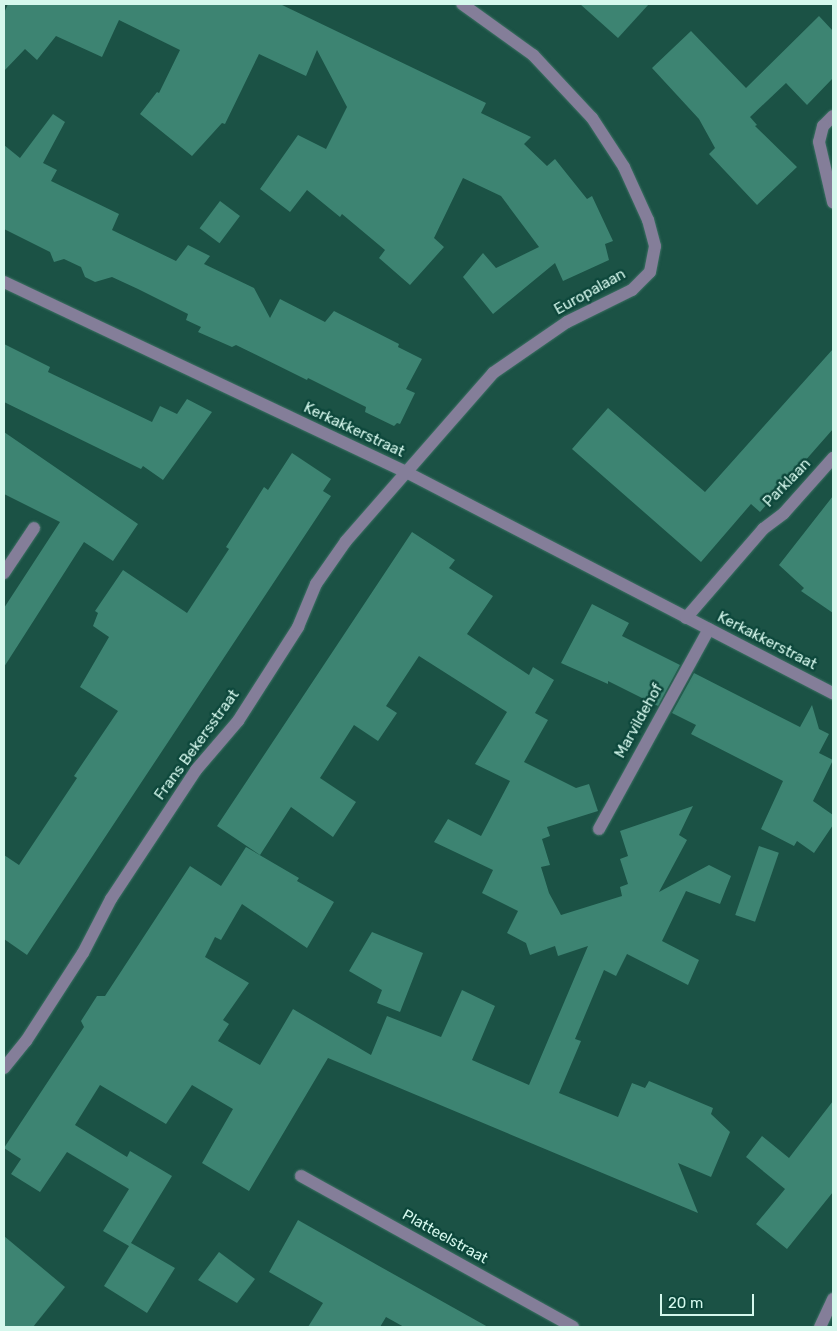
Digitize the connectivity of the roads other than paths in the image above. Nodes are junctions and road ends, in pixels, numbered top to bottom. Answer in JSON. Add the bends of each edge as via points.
{"nodes":[{"id":1,"x":462,"y":4,"type":"edge"},
{"id":2,"x":833,"y":116,"type":"edge"},
{"id":3,"x":833,"y":202,"type":"edge"},
{"id":4,"x":4,"y":282,"type":"edge"},
{"id":5,"x":833,"y":458,"type":"edge"},
{"id":6,"x":406,"y":472,"type":"junction"},
{"id":7,"x":34,"y":528,"type":"dead end"},
{"id":8,"x":763,"y":529,"type":"joint"},
{"id":9,"x":4,"y":572,"type":"edge"},
{"id":10,"x":686,"y":618,"type":"junction"},
{"id":11,"x":709,"y":629,"type":"junction"},
{"id":12,"x":833,"y":693,"type":"edge"},
{"id":13,"x":599,"y":829,"type":"dead end"},
{"id":14,"x":4,"y":1068,"type":"edge"},
{"id":15,"x":301,"y":1176,"type":"dead end"},
{"id":16,"x":833,"y":1299,"type":"edge"},
{"id":17,"x":573,"y":1327,"type":"edge"},
{"id":18,"x":820,"y":1327,"type":"edge"}],
"edges":[{"from":1,"to":6,"type":"street","name":"Europalaan","via":[[534,55],[592,118],[624,168],[648,220],[655,246],[650,272],[632,290],[567,322],[492,373]]},
{"from":2,"to":3,"type":"street","via":[[823,126],[819,142]]},
{"from":4,"to":6,"type":"street","name":"Kerkakkerstraat"},
{"from":5,"to":8,"type":"street","name":"Parklaan","via":[[784,513]]},
{"from":6,"to":10,"type":"street","name":"Kerkakkerstraat"},
{"from":6,"to":14,"type":"street","name":"Frans Bekersstraat","via":[[346,541],[316,584],[298,627],[238,721],[196,770],[111,899],[84,953],[26,1041]]},
{"from":7,"to":9,"type":"street"},
{"from":8,"to":10,"type":"street","name":"Kerkakkerstraat"},
{"from":10,"to":11,"type":"street","name":"Kerkakkerstraat"},
{"from":11,"to":12,"type":"street","name":"Kerkakkerstraat"},
{"from":11,"to":13,"type":"street","name":"Marvildehof"},
{"from":15,"to":17,"type":"street","name":"Platteelstraat"},
{"from":16,"to":18,"type":"street"}]}
